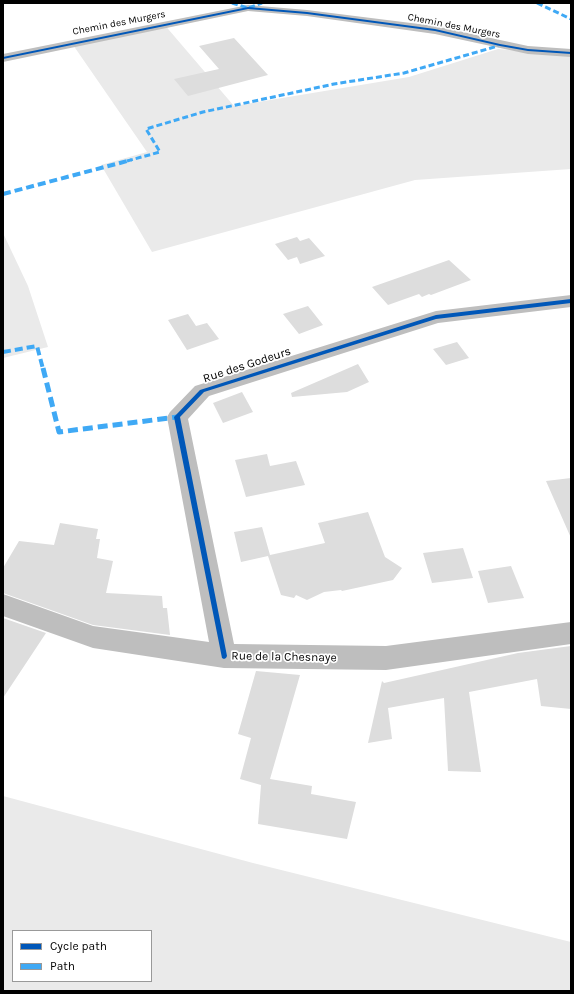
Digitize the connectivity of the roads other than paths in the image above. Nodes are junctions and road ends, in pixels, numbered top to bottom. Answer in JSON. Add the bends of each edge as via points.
{"nodes":[{"id":1,"x":571,"y":53,"type":"edge"},
{"id":2,"x":3,"y":58,"type":"edge"},
{"id":3,"x":571,"y":301,"type":"edge"},
{"id":4,"x":3,"y":605,"type":"edge"},
{"id":5,"x":571,"y":633,"type":"edge"},
{"id":6,"x":224,"y":656,"type":"junction"}],
"edges":[{"from":1,"to":2,"type":"street","name":"Chemin des Murgers","via":[[521,49],[435,30],[308,13],[248,8]]},
{"from":3,"to":6,"type":"street","name":"Rue des Godeurs","via":[[436,317],[202,391],[177,417]]},
{"from":4,"to":6,"type":"street","name":"Rue de la Chesnaye","via":[[93,637]]},
{"from":5,"to":6,"type":"street","name":"Rue de la Chesnaye","via":[[386,658]]}]}
